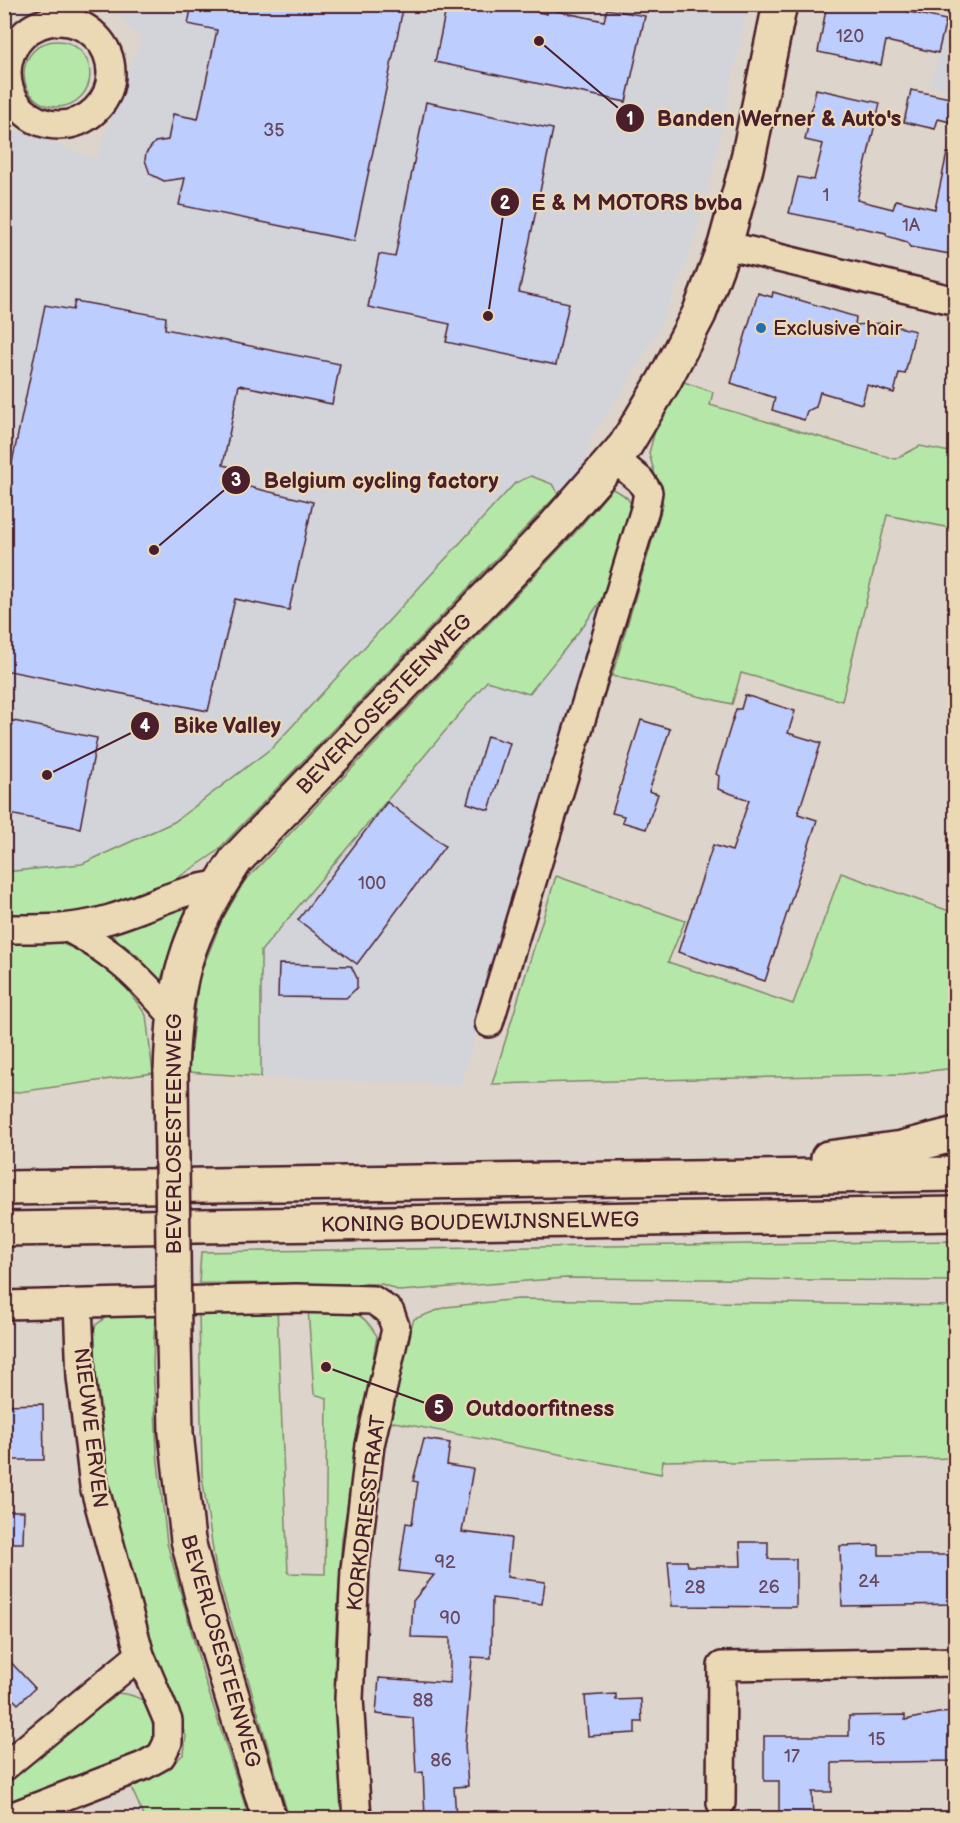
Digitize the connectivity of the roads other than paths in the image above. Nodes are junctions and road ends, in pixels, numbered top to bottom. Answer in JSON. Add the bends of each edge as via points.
{"nodes":[{"id":1,"x":780,"y":4,"type":"edge"},
{"id":2,"x":725,"y":245,"type":"junction"},
{"id":3,"x":956,"y":302,"type":"edge"},
{"id":4,"x":615,"y":459,"type":"junction"},
{"id":5,"x":219,"y":885,"type":"junction"},
{"id":6,"x":4,"y":929,"type":"edge"},
{"id":7,"x":70,"y":929,"type":"junction"},
{"id":8,"x":172,"y":1015,"type":"junction"},
{"id":9,"x":489,"y":1023,"type":"dead end"},
{"id":10,"x":956,"y":1134,"type":"edge"},
{"id":11,"x":956,"y":1174,"type":"edge"},
{"id":12,"x":793,"y":1176,"type":"junction"},
{"id":13,"x":4,"y":1188,"type":"edge"},
{"id":14,"x":956,"y":1214,"type":"edge"},
{"id":15,"x":4,"y":1229,"type":"edge"},
{"id":16,"x":78,"y":1304,"type":"junction"},
{"id":17,"x":4,"y":1305,"type":"edge"},
{"id":18,"x":140,"y":1655,"type":"junction"},
{"id":19,"x":956,"y":1662,"type":"edge"},
{"id":20,"x":4,"y":1767,"type":"edge"},
{"id":21,"x":721,"y":1803,"type":"dead end"},
{"id":22,"x":8,"y":1818,"type":"edge"},
{"id":23,"x":268,"y":1818,"type":"edge"},
{"id":24,"x":357,"y":1818,"type":"edge"}],
"edges":[{"from":1,"to":2,"type":"main road","name":"BEVERLOSESTEENWEG","via":[[746,168]]},
{"from":2,"to":3,"type":"street"},
{"from":2,"to":4,"type":"main road","name":"BEVERLOSESTEENWEG","via":[[699,314],[664,381]]},
{"from":4,"to":5,"type":"main road","name":"BEVERLOSESTEENWEG","via":[[255,838]]},
{"from":4,"to":9,"type":"street","via":[[648,492],[645,509]]},
{"from":5,"to":7,"type":"street","via":[[194,887],[144,908]]},
{"from":5,"to":8,"type":"main road","name":"BEVERLOSESTEENWEG","via":[[186,955]]},
{"from":6,"to":7,"type":"street"},
{"from":7,"to":8,"type":"street","via":[[118,959]]},
{"from":8,"to":23,"type":"main road","name":"BEVERLOSESTEENWEG","bridge":true,"via":[[176,1433],[188,1540]]},
{"from":10,"to":12,"type":"main road","via":[[902,1148],[833,1155]]},
{"from":11,"to":12,"type":"main road","name":"KONING BOUDEWIJNSNELWEG"},
{"from":12,"to":13,"type":"main road","name":"KONING BOUDEWIJNSNELWEG"},
{"from":14,"to":15,"type":"main road","name":"KONING BOUDEWIJNSNELWEG"},
{"from":16,"to":17,"type":"street","name":"KORKDRIESSTRAAT"},
{"from":16,"to":18,"type":"street","name":"NIEUWE ERVEN","via":[[81,1377],[94,1486]]},
{"from":16,"to":24,"type":"street","name":"KORKDRIESSTRAAT","via":[[340,1299],[373,1300],[390,1312],[396,1329],[370,1445],[355,1569],[350,1699]]},
{"from":18,"to":20,"type":"street"},
{"from":18,"to":22,"type":"street","name":"NIEUWE ERVEN","via":[[168,1721],[168,1742],[161,1756]]},
{"from":19,"to":21,"type":"street","via":[[722,1666]]}]}
